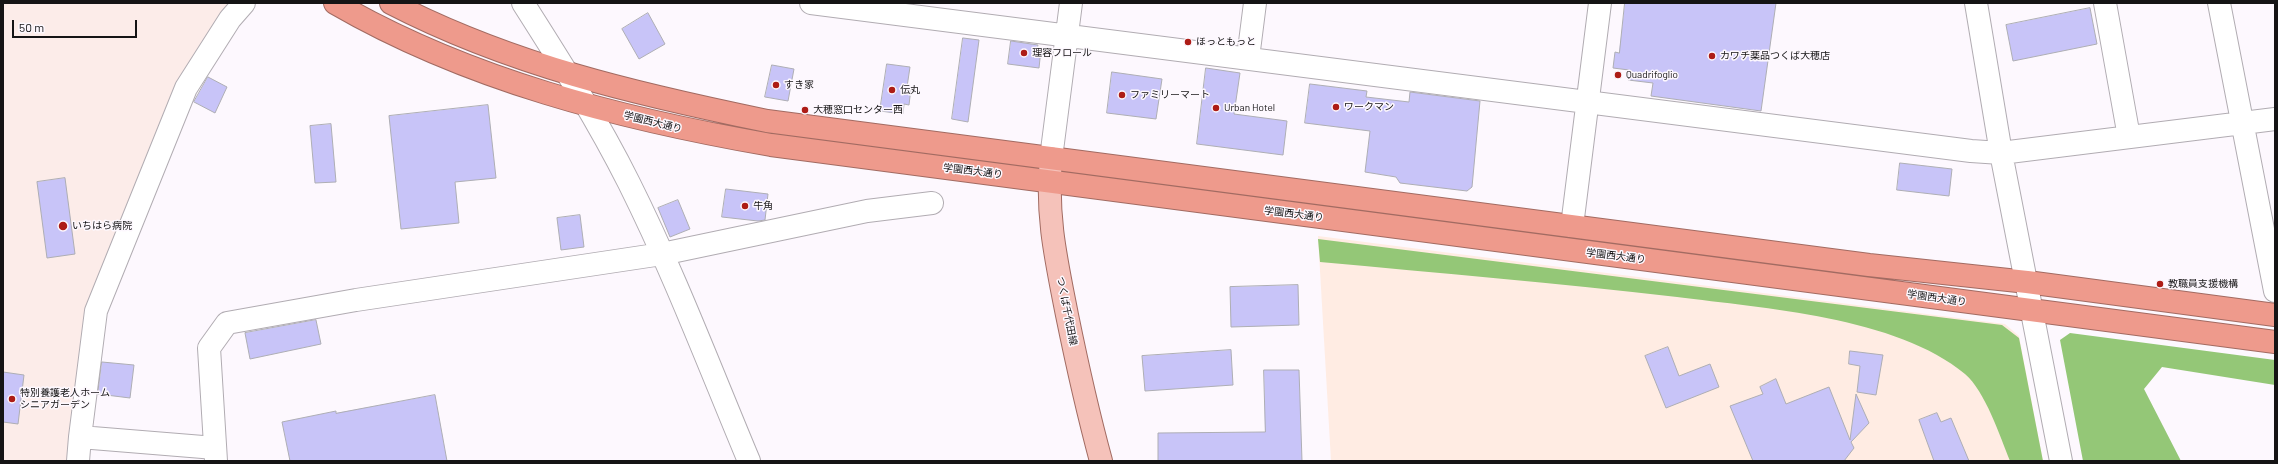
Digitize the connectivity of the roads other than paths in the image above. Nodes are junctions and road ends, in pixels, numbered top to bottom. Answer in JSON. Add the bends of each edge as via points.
{"nodes":[{"id":1,"x":244,"y":3,"type":"edge"},
{"id":2,"x":335,"y":3,"type":"edge"},
{"id":3,"x":391,"y":3,"type":"edge"},
{"id":4,"x":523,"y":3,"type":"edge"},
{"id":5,"x":810,"y":3,"type":"edge"},
{"id":6,"x":1071,"y":3,"type":"edge"},
{"id":7,"x":1255,"y":3,"type":"edge"},
{"id":8,"x":1600,"y":3,"type":"edge"},
{"id":9,"x":1976,"y":3,"type":"edge"},
{"id":10,"x":2105,"y":3,"type":"edge"},
{"id":11,"x":2219,"y":3,"type":"edge"},
{"id":12,"x":890,"y":8,"type":"edge"},
{"id":13,"x":1067,"y":35,"type":"junction"},
{"id":14,"x":1248,"y":58,"type":"junction"},
{"id":15,"x":568,"y":75,"type":"junction"},
{"id":16,"x":1588,"y":102,"type":"junction"},
{"id":17,"x":585,"y":104,"type":"junction"},
{"id":18,"x":2275,"y":119,"type":"edge"},
{"id":19,"x":2242,"y":123,"type":"junction"},
{"id":20,"x":2129,"y":137,"type":"junction"},
{"id":21,"x":2002,"y":153,"type":"junction"},
{"id":22,"x":1051,"y":158,"type":"junction"},
{"id":23,"x":1049,"y":182,"type":"junction"},
{"id":24,"x":932,"y":203,"type":"dead end"},
{"id":25,"x":2267,"y":208,"type":"edge"},
{"id":26,"x":1572,"y":226,"type":"junction"},
{"id":27,"x":662,"y":254,"type":"junction"},
{"id":28,"x":2027,"y":282,"type":"junction"},
{"id":29,"x":2275,"y":291,"type":"edge"},
{"id":30,"x":2032,"y":310,"type":"junction"},
{"id":31,"x":2275,"y":315,"type":"edge"},
{"id":32,"x":2275,"y":342,"type":"edge"},
{"id":33,"x":80,"y":437,"type":"junction"},
{"id":34,"x":216,"y":454,"type":"edge"},
{"id":35,"x":78,"y":461,"type":"edge"},
{"id":36,"x":749,"y":461,"type":"edge"},
{"id":37,"x":1101,"y":461,"type":"edge"},
{"id":38,"x":2062,"y":461,"type":"edge"}],
"edges":[{"from":1,"to":33,"type":"street","via":[[230,19],[186,88],[96,311]]},
{"from":2,"to":17,"type":"highway","name":"学園西大通り","via":[[401,37],[455,60]]},
{"from":3,"to":15,"type":"highway","via":[[459,36]]},
{"from":4,"to":15,"type":"street"},
{"from":5,"to":12,"type":"street"},
{"from":6,"to":13,"type":"street"},
{"from":7,"to":14,"type":"street"},
{"from":8,"to":16,"type":"street"},
{"from":9,"to":21,"type":"street"},
{"from":10,"to":20,"type":"street"},
{"from":11,"to":19,"type":"street"},
{"from":12,"to":13,"type":"street"},
{"from":13,"to":14,"type":"street"},
{"from":13,"to":22,"type":"street"},
{"from":14,"to":16,"type":"street"},
{"from":15,"to":17,"type":"street"},
{"from":15,"to":22,"type":"highway","via":[[767,121]]},
{"from":16,"to":21,"type":"street"},
{"from":16,"to":26,"type":"street"},
{"from":17,"to":23,"type":"highway","name":"学園西大通り","via":[[688,130],[771,145]]},
{"from":17,"to":27,"type":"street","via":[[629,182]]},
{"from":18,"to":19,"type":"street"},
{"from":19,"to":20,"type":"street"},
{"from":19,"to":25,"type":"street"},
{"from":20,"to":21,"type":"street"},
{"from":21,"to":28,"type":"street"},
{"from":22,"to":23,"type":"main road","name":"つくば千代田線"},
{"from":22,"to":26,"type":"highway"},
{"from":23,"to":30,"type":"highway","name":"学園西大通り"},
{"from":23,"to":37,"type":"main road","name":"つくば千代田線","via":[[1049,215],[1053,242],[1078,369]]},
{"from":24,"to":27,"type":"street","via":[[867,211]]},
{"from":25,"to":29,"type":"street"},
{"from":26,"to":28,"type":"highway","via":[[1869,265]]},
{"from":27,"to":34,"type":"street","via":[[370,298],[227,323],[209,348]]},
{"from":27,"to":36,"type":"street"},
{"from":28,"to":30,"type":"street"},
{"from":28,"to":31,"type":"highway"},
{"from":30,"to":32,"type":"highway","name":"学園西大通り"},
{"from":30,"to":38,"type":"street"},
{"from":33,"to":34,"type":"street"},
{"from":33,"to":35,"type":"street"}]}
